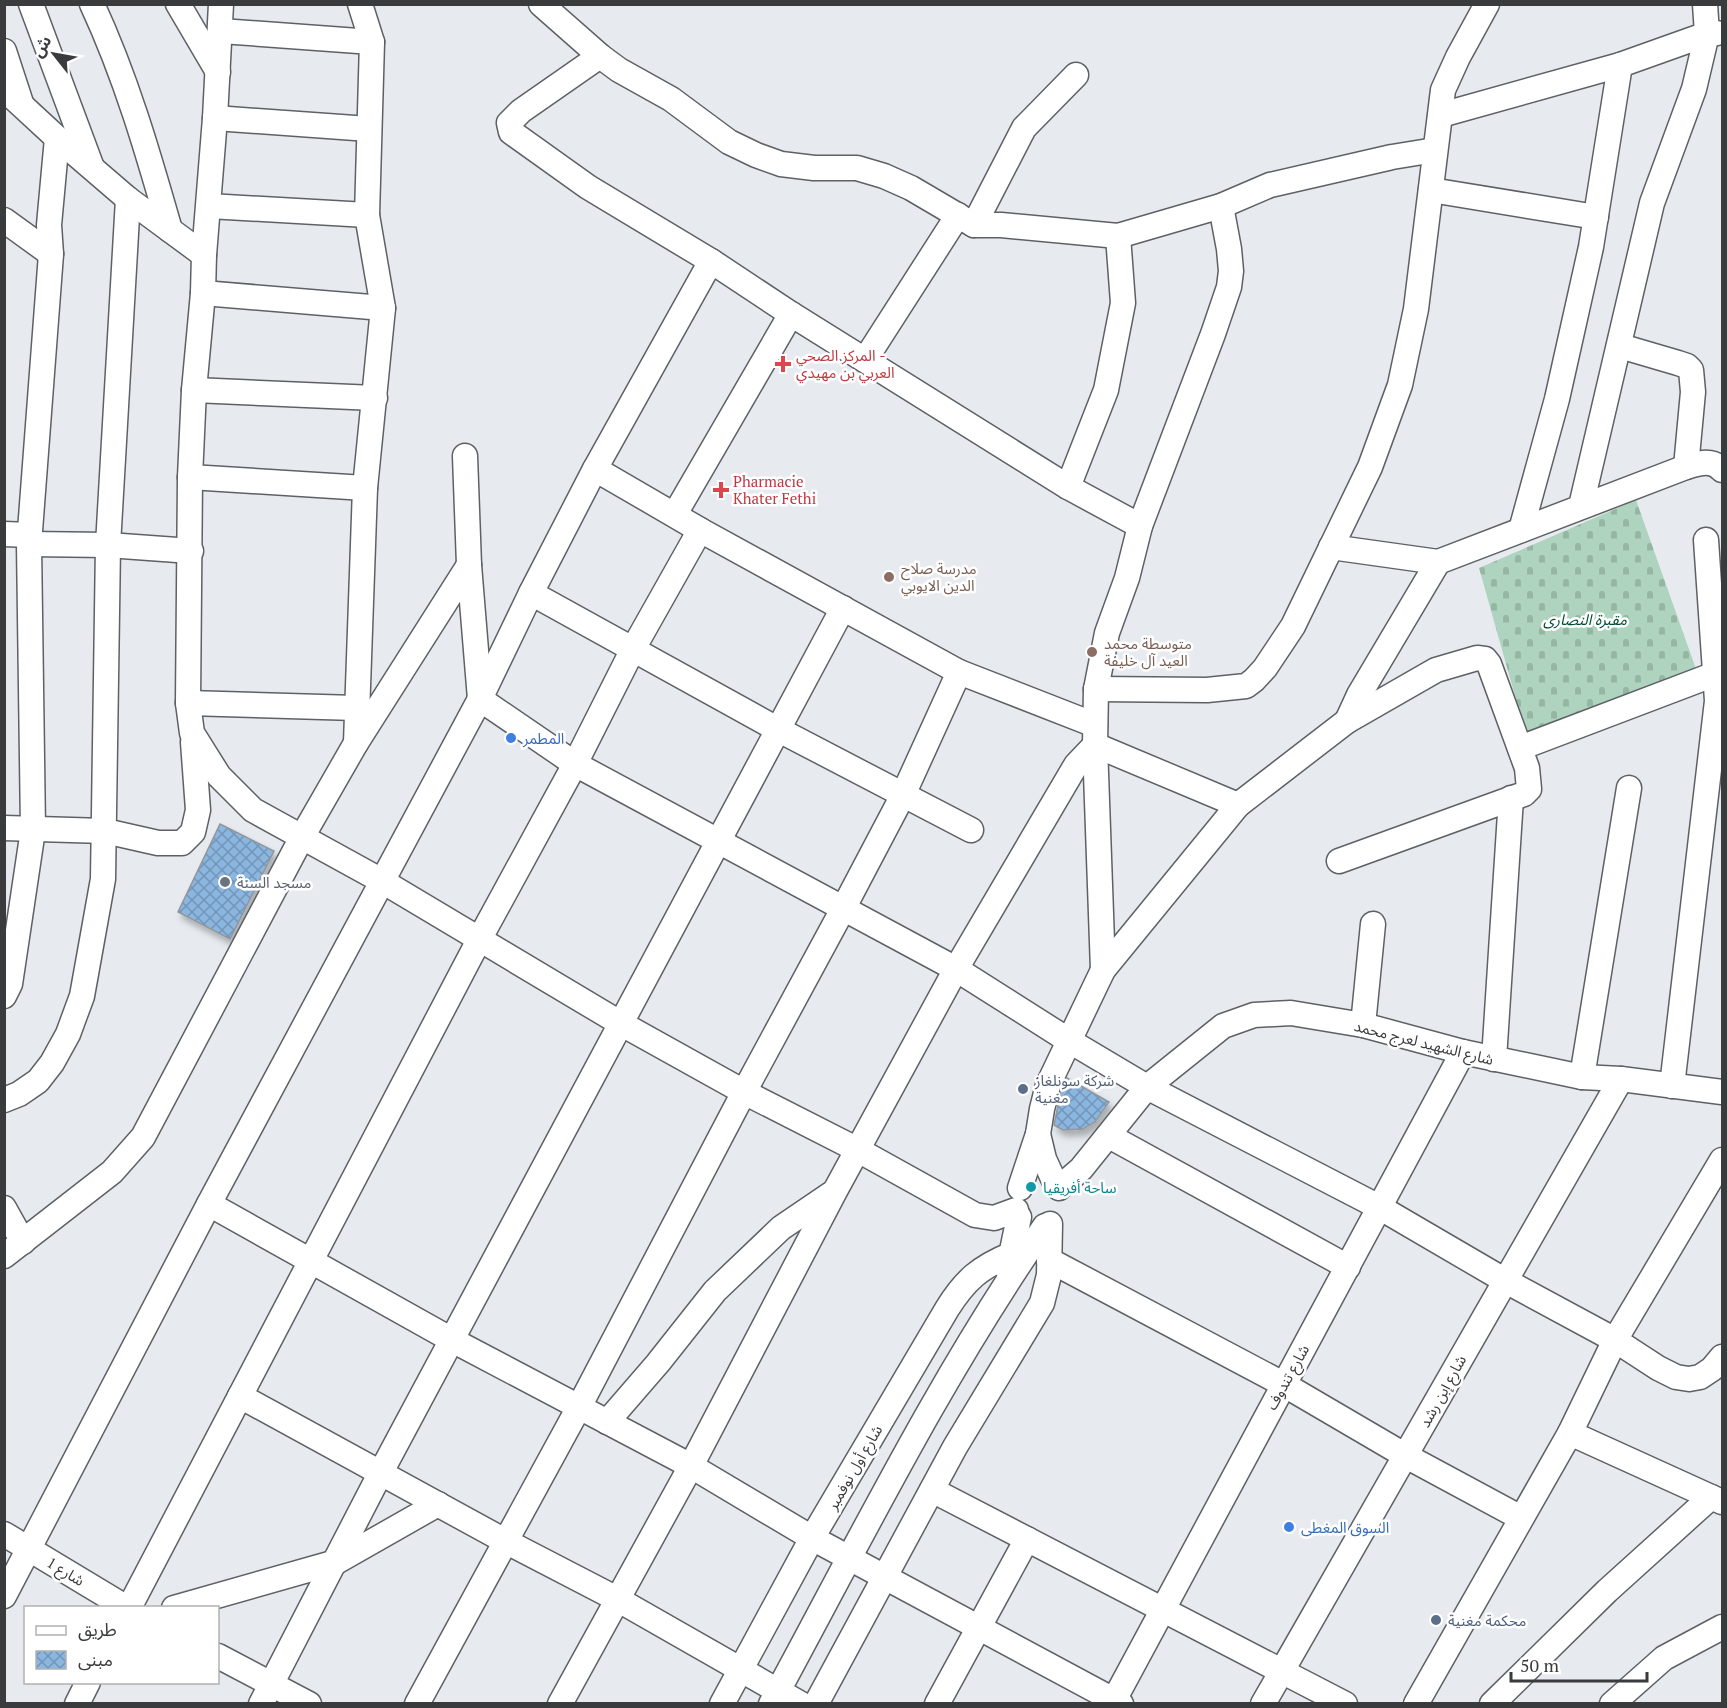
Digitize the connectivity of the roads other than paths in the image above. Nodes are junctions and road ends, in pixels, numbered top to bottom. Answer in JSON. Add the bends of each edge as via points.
{"nodes":[{"id":1,"x":31,"y":4,"type":"edge"},
{"id":2,"x":92,"y":4,"type":"edge"},
{"id":3,"x":178,"y":4,"type":"edge"},
{"id":4,"x":221,"y":4,"type":"edge"},
{"id":5,"x":360,"y":4,"type":"edge"},
{"id":6,"x":541,"y":4,"type":"edge"},
{"id":7,"x":1487,"y":4,"type":"edge"},
{"id":8,"x":1705,"y":4,"type":"edge"},
{"id":9,"x":221,"y":31,"type":"junction"},
{"id":10,"x":1714,"y":33,"type":"edge"},
{"id":11,"x":372,"y":42,"type":"junction"},
{"id":12,"x":4,"y":51,"type":"edge"},
{"id":13,"x":600,"y":56,"type":"junction"},
{"id":14,"x":1620,"y":65,"type":"junction"},
{"id":15,"x":218,"y":72,"type":"junction"},
{"id":16,"x":1076,"y":75,"type":"dead end"},
{"id":17,"x":13,"y":96,"type":"edge"},
{"id":18,"x":1441,"y":115,"type":"junction"},
{"id":19,"x":215,"y":118,"type":"junction"},
{"id":20,"x":369,"y":129,"type":"junction"},
{"id":21,"x":57,"y":138,"type":"junction"},
{"id":22,"x":1435,"y":150,"type":"junction"},
{"id":23,"x":91,"y":167,"type":"junction"},
{"id":24,"x":1431,"y":190,"type":"junction"},
{"id":25,"x":128,"y":199,"type":"junction"},
{"id":26,"x":209,"y":206,"type":"junction"},
{"id":27,"x":1221,"y":206,"type":"junction"},
{"id":28,"x":367,"y":215,"type":"junction"},
{"id":29,"x":1596,"y":217,"type":"junction"},
{"id":30,"x":4,"y":220,"type":"edge"},
{"id":31,"x":966,"y":220,"type":"junction"},
{"id":32,"x":170,"y":230,"type":"junction"},
{"id":33,"x":1118,"y":236,"type":"junction"},
{"id":34,"x":51,"y":254,"type":"junction"},
{"id":35,"x":204,"y":255,"type":"junction"},
{"id":36,"x":711,"y":261,"type":"junction"},
{"id":37,"x":203,"y":293,"type":"junction"},
{"id":38,"x":383,"y":308,"type":"junction"},
{"id":39,"x":791,"y":314,"type":"junction"},
{"id":40,"x":1620,"y":346,"type":"junction"},
{"id":41,"x":865,"y":360,"type":"junction"},
{"id":42,"x":194,"y":390,"type":"junction"},
{"id":43,"x":375,"y":398,"type":"junction"},
{"id":44,"x":465,"y":456,"type":"dead end"},
{"id":45,"x":1686,"y":466,"type":"junction"},
{"id":46,"x":595,"y":469,"type":"junction"},
{"id":47,"x":1722,"y":470,"type":"edge"},
{"id":48,"x":190,"y":477,"type":"junction"},
{"id":49,"x":1068,"y":487,"type":"junction"},
{"id":50,"x":364,"y":488,"type":"junction"},
{"id":51,"x":1581,"y":506,"type":"junction"},
{"id":52,"x":675,"y":514,"type":"junction"},
{"id":53,"x":1140,"y":526,"type":"junction"},
{"id":54,"x":700,"y":530,"type":"junction"},
{"id":55,"x":1521,"y":530,"type":"junction"},
{"id":56,"x":4,"y":534,"type":"edge"},
{"id":57,"x":30,"y":539,"type":"junction"},
{"id":58,"x":1706,"y":540,"type":"dead end"},
{"id":59,"x":108,"y":545,"type":"junction"},
{"id":60,"x":1332,"y":547,"type":"junction"},
{"id":61,"x":191,"y":551,"type":"junction"},
{"id":62,"x":1438,"y":562,"type":"junction"},
{"id":63,"x":469,"y":565,"type":"junction"},
{"id":64,"x":531,"y":593,"type":"junction"},
{"id":65,"x":843,"y":608,"type":"junction"},
{"id":66,"x":633,"y":649,"type":"junction"},
{"id":67,"x":959,"y":672,"type":"junction"},
{"id":68,"x":1715,"y":674,"type":"junction"},
{"id":69,"x":1096,"y":689,"type":"junction"},
{"id":70,"x":480,"y":699,"type":"junction"},
{"id":71,"x":188,"y":703,"type":"junction"},
{"id":72,"x":356,"y":708,"type":"junction"},
{"id":73,"x":1347,"y":721,"type":"junction"},
{"id":74,"x":779,"y":730,"type":"junction"},
{"id":75,"x":192,"y":733,"type":"junction"},
{"id":76,"x":1095,"y":735,"type":"junction"},
{"id":77,"x":356,"y":743,"type":"junction"},
{"id":78,"x":1520,"y":747,"type":"junction"},
{"id":79,"x":575,"y":764,"type":"junction"},
{"id":80,"x":1629,"y":788,"type":"dead end"},
{"id":81,"x":903,"y":795,"type":"junction"},
{"id":82,"x":1511,"y":798,"type":"junction"},
{"id":83,"x":1238,"y":805,"type":"junction"},
{"id":84,"x":4,"y":828,"type":"edge"},
{"id":85,"x":33,"y":830,"type":"junction"},
{"id":86,"x":971,"y":830,"type":"dead end"},
{"id":87,"x":105,"y":831,"type":"junction"},
{"id":88,"x":302,"y":837,"type":"junction"},
{"id":89,"x":720,"y":841,"type":"junction"},
{"id":90,"x":1339,"y":861,"type":"dead end"},
{"id":91,"x":382,"y":881,"type":"junction"},
{"id":92,"x":843,"y":909,"type":"junction"},
{"id":93,"x":1373,"y":924,"type":"dead end"},
{"id":94,"x":479,"y":940,"type":"junction"},
{"id":95,"x":956,"y":969,"type":"junction"},
{"id":96,"x":1103,"y":970,"type":"junction"},
{"id":97,"x":4,"y":996,"type":"edge"},
{"id":98,"x":621,"y":1023,"type":"junction"},
{"id":99,"x":1364,"y":1025,"type":"junction"},
{"id":100,"x":1068,"y":1040,"type":"junction"},
{"id":101,"x":1463,"y":1052,"type":"junction"},
{"id":102,"x":1494,"y":1059,"type":"junction"},
{"id":103,"x":1582,"y":1077,"type":"junction"},
{"id":104,"x":1621,"y":1080,"type":"junction"},
{"id":105,"x":1672,"y":1086,"type":"junction"},
{"id":106,"x":1147,"y":1087,"type":"junction"},
{"id":107,"x":744,"y":1092,"type":"junction"},
{"id":108,"x":1722,"y":1092,"type":"edge"},
{"id":109,"x":4,"y":1100,"type":"edge"},
{"id":110,"x":1038,"y":1134,"type":"junction"},
{"id":111,"x":1109,"y":1136,"type":"junction"},
{"id":112,"x":858,"y":1150,"type":"junction"},
{"id":113,"x":1722,"y":1160,"type":"edge"},
{"id":114,"x":1057,"y":1186,"type":"junction"},
{"id":115,"x":835,"y":1191,"type":"junction"},
{"id":116,"x":209,"y":1204,"type":"junction"},
{"id":117,"x":1018,"y":1205,"type":"junction"},
{"id":118,"x":1379,"y":1207,"type":"junction"},
{"id":119,"x":4,"y":1208,"type":"edge"},
{"id":120,"x":1048,"y":1225,"type":"junction"},
{"id":121,"x":14,"y":1249,"type":"edge"},
{"id":122,"x":1012,"y":1254,"type":"junction"},
{"id":123,"x":1049,"y":1260,"type":"junction"},
{"id":124,"x":312,"y":1261,"type":"junction"},
{"id":125,"x":1347,"y":1267,"type":"junction"},
{"id":126,"x":1504,"y":1280,"type":"junction"},
{"id":127,"x":1004,"y":1284,"type":"junction"},
{"id":128,"x":452,"y":1340,"type":"junction"},
{"id":129,"x":1615,"y":1340,"type":"junction"},
{"id":130,"x":1722,"y":1357,"type":"edge"},
{"id":131,"x":1283,"y":1384,"type":"junction"},
{"id":132,"x":240,"y":1396,"type":"junction"},
{"id":133,"x":579,"y":1407,"type":"junction"},
{"id":134,"x":607,"y":1422,"type":"junction"},
{"id":135,"x":1570,"y":1433,"type":"junction"},
{"id":136,"x":1406,"y":1456,"type":"junction"},
{"id":137,"x":691,"y":1466,"type":"junction"},
{"id":138,"x":380,"y":1474,"type":"junction"},
{"id":139,"x":932,"y":1490,"type":"junction"},
{"id":140,"x":1717,"y":1500,"type":"edge"},
{"id":141,"x":438,"y":1504,"type":"junction"},
{"id":142,"x":1521,"y":1518,"type":"junction"},
{"id":143,"x":4,"y":1534,"type":"edge"},
{"id":144,"x":812,"y":1538,"type":"junction"},
{"id":145,"x":1028,"y":1539,"type":"junction"},
{"id":146,"x":504,"y":1541,"type":"junction"},
{"id":147,"x":30,"y":1550,"type":"junction"},
{"id":148,"x":849,"y":1556,"type":"junction"},
{"id":149,"x":336,"y":1562,"type":"junction"},
{"id":150,"x":886,"y":1576,"type":"junction"},
{"id":151,"x":4,"y":1596,"type":"edge"},
{"id":152,"x":617,"y":1599,"type":"junction"},
{"id":153,"x":125,"y":1606,"type":"edge"},
{"id":154,"x":129,"y":1606,"type":"edge"},
{"id":155,"x":181,"y":1606,"type":"edge"},
{"id":156,"x":1161,"y":1610,"type":"junction"},
{"id":157,"x":978,"y":1627,"type":"junction"},
{"id":158,"x":1722,"y":1627,"type":"edge"},
{"id":159,"x":219,"y":1657,"type":"edge"},
{"id":160,"x":741,"y":1669,"type":"junction"},
{"id":161,"x":1282,"y":1672,"type":"junction"},
{"id":162,"x":87,"y":1684,"type":"edge"},
{"id":163,"x":266,"y":1694,"type":"edge"},
{"id":164,"x":774,"y":1697,"type":"edge"},
{"id":165,"x":1116,"y":1702,"type":"edge"},
{"id":166,"x":77,"y":1704,"type":"edge"},
{"id":167,"x":309,"y":1704,"type":"edge"},
{"id":168,"x":417,"y":1704,"type":"edge"},
{"id":169,"x":560,"y":1704,"type":"edge"},
{"id":170,"x":722,"y":1704,"type":"edge"},
{"id":171,"x":801,"y":1704,"type":"edge"},
{"id":172,"x":816,"y":1704,"type":"edge"},
{"id":173,"x":937,"y":1704,"type":"edge"},
{"id":174,"x":1263,"y":1704,"type":"edge"},
{"id":175,"x":1345,"y":1704,"type":"edge"},
{"id":176,"x":1416,"y":1704,"type":"edge"},
{"id":177,"x":1492,"y":1704,"type":"edge"},
{"id":178,"x":1612,"y":1704,"type":"edge"}],
"edges":[{"from":1,"to":23,"type":"street"},
{"from":2,"to":32,"type":"street","via":[[143,133]]},
{"from":3,"to":15,"type":"street"},
{"from":4,"to":9,"type":"street"},
{"from":5,"to":11,"type":"street"},
{"from":6,"to":13,"type":"street"},
{"from":7,"to":18,"type":"street","via":[[1443,90]]},
{"from":8,"to":10,"type":"street"},
{"from":9,"to":11,"type":"street"},
{"from":9,"to":15,"type":"street"},
{"from":10,"to":14,"type":"street"},
{"from":10,"to":40,"type":"street","via":[[1652,203]]},
{"from":11,"to":20,"type":"street"},
{"from":12,"to":17,"type":"street"},
{"from":13,"to":31,"type":"street","via":[[671,99],[729,142],[756,155],[782,164],[857,168],[884,176]]},
{"from":13,"to":36,"type":"street","via":[[521,111],[509,123],[511,132],[588,187]]},
{"from":14,"to":18,"type":"street"},
{"from":14,"to":29,"type":"street"},
{"from":15,"to":19,"type":"street"},
{"from":16,"to":31,"type":"street","via":[[1024,128]]},
{"from":17,"to":21,"type":"street"},
{"from":18,"to":22,"type":"street"},
{"from":19,"to":20,"type":"street"},
{"from":19,"to":26,"type":"street"},
{"from":20,"to":28,"type":"street"},
{"from":21,"to":23,"type":"street"},
{"from":21,"to":34,"type":"street","via":[[49,225]]},
{"from":22,"to":24,"type":"street"},
{"from":22,"to":27,"type":"street","via":[[1270,185]]},
{"from":23,"to":25,"type":"street"},
{"from":24,"to":29,"type":"street"},
{"from":24,"to":60,"type":"street","via":[[1416,309],[1400,385],[1370,467]]},
{"from":25,"to":32,"type":"street"},
{"from":25,"to":59,"type":"street"},
{"from":26,"to":28,"type":"street"},
{"from":26,"to":35,"type":"street"},
{"from":27,"to":33,"type":"street"},
{"from":27,"to":53,"type":"street","via":[[1231,271],[1228,287]]},
{"from":28,"to":38,"type":"street"},
{"from":29,"to":55,"type":"street","via":[[1557,399]]},
{"from":30,"to":34,"type":"street"},
{"from":31,"to":33,"type":"street"},
{"from":31,"to":41,"type":"street"},
{"from":32,"to":35,"type":"street"},
{"from":33,"to":49,"type":"street","via":[[1123,303],[1108,380]]},
{"from":34,"to":57,"type":"street"},
{"from":35,"to":37,"type":"street"},
{"from":36,"to":39,"type":"street"},
{"from":36,"to":46,"type":"street"},
{"from":37,"to":38,"type":"street"},
{"from":37,"to":42,"type":"street"},
{"from":38,"to":43,"type":"street"},
{"from":39,"to":41,"type":"street"},
{"from":39,"to":52,"type":"street"},
{"from":40,"to":45,"type":"street","via":[[1691,370],[1693,392]]},
{"from":40,"to":51,"type":"street"},
{"from":41,"to":49,"type":"street"},
{"from":42,"to":43,"type":"street"},
{"from":42,"to":48,"type":"street"},
{"from":43,"to":50,"type":"street"},
{"from":44,"to":63,"type":"street"},
{"from":45,"to":47,"type":"street","via":[[1703,462]]},
{"from":45,"to":51,"type":"street"},
{"from":46,"to":52,"type":"street"},
{"from":46,"to":64,"type":"street"},
{"from":48,"to":50,"type":"street"},
{"from":48,"to":61,"type":"street"},
{"from":49,"to":53,"type":"street"},
{"from":50,"to":72,"type":"street"},
{"from":51,"to":55,"type":"street"},
{"from":52,"to":54,"type":"street"},
{"from":53,"to":69,"type":"street","via":[[1107,633]]},
{"from":54,"to":65,"type":"street"},
{"from":54,"to":66,"type":"street"},
{"from":55,"to":62,"type":"street"},
{"from":56,"to":57,"type":"street"},
{"from":57,"to":59,"type":"street"},
{"from":57,"to":85,"type":"street"},
{"from":58,"to":68,"type":"street"},
{"from":59,"to":61,"type":"street"},
{"from":59,"to":87,"type":"street"},
{"from":60,"to":62,"type":"street"},
{"from":60,"to":69,"type":"street","via":[[1293,626],[1265,668],[1246,686],[1207,690]]},
{"from":61,"to":71,"type":"street"},
{"from":62,"to":73,"type":"street"},
{"from":63,"to":70,"type":"street"},
{"from":63,"to":77,"type":"street"},
{"from":64,"to":66,"type":"street"},
{"from":64,"to":70,"type":"street"},
{"from":65,"to":67,"type":"street"},
{"from":65,"to":74,"type":"street"},
{"from":66,"to":74,"type":"street"},
{"from":66,"to":79,"type":"street"},
{"from":67,"to":76,"type":"street"},
{"from":67,"to":81,"type":"street"},
{"from":68,"to":78,"type":"street"},
{"from":68,"to":105,"type":"street","via":[[1713,746]]},
{"from":69,"to":76,"type":"street"},
{"from":70,"to":79,"type":"street"},
{"from":70,"to":91,"type":"street"},
{"from":71,"to":72,"type":"street"},
{"from":71,"to":75,"type":"street"},
{"from":72,"to":77,"type":"street"},
{"from":73,"to":78,"type":"street","via":[[1436,670],[1485,659]]},
{"from":73,"to":83,"type":"street"},
{"from":74,"to":81,"type":"street"},
{"from":74,"to":89,"type":"street"},
{"from":75,"to":87,"type":"street","via":[[198,810],[193,832],[182,843],[174,844]]},
{"from":75,"to":88,"type":"street","via":[[219,776],[253,810]]},
{"from":76,"to":83,"type":"street"},
{"from":76,"to":95,"type":"street"},
{"from":76,"to":96,"type":"street"},
{"from":77,"to":88,"type":"street"},
{"from":78,"to":82,"type":"street","via":[[1529,789]]},
{"from":79,"to":89,"type":"street"},
{"from":79,"to":94,"type":"street"},
{"from":80,"to":103,"type":"street"},
{"from":81,"to":86,"type":"street"},
{"from":81,"to":92,"type":"street"},
{"from":82,"to":90,"type":"street"},
{"from":82,"to":102,"type":"street"},
{"from":83,"to":96,"type":"street"},
{"from":84,"to":85,"type":"street"},
{"from":85,"to":87,"type":"street"},
{"from":85,"to":97,"type":"street","via":[[10,984]]},
{"from":87,"to":109,"type":"street","via":[[103,879],[90,957],[82,996],[68,1034],[38,1081]]},
{"from":88,"to":91,"type":"street"},
{"from":88,"to":121,"type":"street","via":[[143,1137],[112,1172]]},
{"from":89,"to":92,"type":"street"},
{"from":89,"to":98,"type":"street"},
{"from":91,"to":94,"type":"street"},
{"from":91,"to":116,"type":"street"},
{"from":92,"to":95,"type":"street"},
{"from":92,"to":107,"type":"street"},
{"from":93,"to":99,"type":"street"},
{"from":94,"to":98,"type":"street"},
{"from":94,"to":124,"type":"street"},
{"from":95,"to":100,"type":"street"},
{"from":95,"to":112,"type":"street"},
{"from":96,"to":100,"type":"street"},
{"from":98,"to":107,"type":"street"},
{"from":98,"to":128,"type":"street"},
{"from":99,"to":101,"type":"street","name":"شارع الشهيد لعرج محمد"},
{"from":99,"to":106,"type":"street","name":"شارع الشهيد لعرج محمد","via":[[1291,1013],[1254,1014],[1223,1026]]},
{"from":100,"to":106,"type":"street"},
{"from":100,"to":110,"type":"street","via":[[1048,1085]]},
{"from":101,"to":102,"type":"street","name":"شارع الشهيد لعرج محمد"},
{"from":101,"to":118,"type":"street","name":"شارع تندوف"},
{"from":102,"to":103,"type":"street","name":"شارع الشهيد لعرج محمد"},
{"from":103,"to":104,"type":"street","name":"شارع الشهيد لعرج محمد"},
{"from":104,"to":105,"type":"street","name":"شارع الشهيد لعرج محمد"},
{"from":104,"to":126,"type":"street","name":"شارع إبن رشد"},
{"from":105,"to":108,"type":"street","name":"شارع الشهيد لعرج محمد"},
{"from":106,"to":111,"type":"street","name":"شارع الشهيد لعرج محمد"},
{"from":106,"to":118,"type":"street"},
{"from":107,"to":112,"type":"street"},
{"from":107,"to":133,"type":"street"},
{"from":110,"to":114,"type":"street"},
{"from":110,"to":117,"type":"street"},
{"from":111,"to":114,"type":"street","name":"شارع الشهيد لعرج محمد","via":[[1081,1169]]},
{"from":111,"to":125,"type":"street"},
{"from":112,"to":115,"type":"street"},
{"from":112,"to":117,"type":"street","via":[[981,1217],[994,1218]]},
{"from":113,"to":129,"type":"street"},
{"from":114,"to":117,"type":"street","via":[[1040,1178],[1032,1179]]},
{"from":114,"to":120,"type":"street","via":[[1063,1195],[1063,1208]]},
{"from":115,"to":134,"type":"street","via":[[781,1228],[715,1291]]},
{"from":115,"to":137,"type":"street"},
{"from":116,"to":124,"type":"street"},
{"from":116,"to":147,"type":"street"},
{"from":117,"to":120,"type":"street","via":[[1031,1225]]},
{"from":117,"to":122,"type":"street"},
{"from":118,"to":125,"type":"street","name":"شارع تندوف"},
{"from":118,"to":126,"type":"street"},
{"from":119,"to":121,"type":"street"},
{"from":120,"to":123,"type":"street"},
{"from":120,"to":127,"type":"street"},
{"from":122,"to":127,"type":"street"},
{"from":122,"to":144,"type":"street","name":"شارع أول نوفمبر","via":[[990,1263],[958,1291]]},
{"from":123,"to":131,"type":"street"},
{"from":123,"to":139,"type":"street","via":[[1042,1303]]},
{"from":124,"to":128,"type":"street"},
{"from":124,"to":132,"type":"street"},
{"from":125,"to":131,"type":"street","name":"شارع تندوف"},
{"from":126,"to":129,"type":"street"},
{"from":126,"to":136,"type":"street","name":"شارع إبن رشد"},
{"from":127,"to":148,"type":"street"},
{"from":128,"to":133,"type":"street"},
{"from":128,"to":138,"type":"street"},
{"from":129,"to":130,"type":"street","via":[[1676,1377],[1700,1377]]},
{"from":129,"to":135,"type":"street"},
{"from":131,"to":136,"type":"street"},
{"from":131,"to":156,"type":"street","name":"شارع تندوف"},
{"from":132,"to":138,"type":"street"},
{"from":132,"to":154,"type":"street"},
{"from":133,"to":134,"type":"street"},
{"from":133,"to":146,"type":"street"},
{"from":134,"to":137,"type":"street"},
{"from":135,"to":140,"type":"street"},
{"from":135,"to":142,"type":"street"},
{"from":136,"to":142,"type":"street"},
{"from":136,"to":161,"type":"street","name":"شارع إبن رشد"},
{"from":137,"to":144,"type":"street"},
{"from":137,"to":152,"type":"street"},
{"from":138,"to":141,"type":"street"},
{"from":138,"to":149,"type":"street"},
{"from":139,"to":145,"type":"street"},
{"from":139,"to":150,"type":"street"},
{"from":140,"to":177,"type":"street","via":[[1607,1591]]},
{"from":141,"to":146,"type":"street"},
{"from":141,"to":149,"type":"street"},
{"from":142,"to":176,"type":"street"},
{"from":143,"to":147,"type":"street","name":"شارع 1"},
{"from":144,"to":148,"type":"street"},
{"from":144,"to":160,"type":"street","name":"شارع أول نوفمبر"},
{"from":145,"to":156,"type":"street"},
{"from":145,"to":157,"type":"street"},
{"from":146,"to":152,"type":"street"},
{"from":146,"to":168,"type":"street"},
{"from":147,"to":151,"type":"street"},
{"from":147,"to":153,"type":"street","name":"شارع 1"},
{"from":148,"to":150,"type":"street"},
{"from":148,"to":164,"type":"street"},
{"from":149,"to":155,"type":"street"},
{"from":149,"to":163,"type":"street"},
{"from":150,"to":157,"type":"street"},
{"from":150,"to":172,"type":"street"},
{"from":152,"to":160,"type":"street"},
{"from":152,"to":169,"type":"street"},
{"from":156,"to":161,"type":"street"},
{"from":156,"to":165,"type":"street","name":"شارع تندوف"},
{"from":157,"to":165,"type":"street"},
{"from":157,"to":173,"type":"street"},
{"from":158,"to":178,"type":"street","via":[[1664,1658]]},
{"from":159,"to":163,"type":"street"},
{"from":160,"to":164,"type":"street"},
{"from":160,"to":170,"type":"street","name":"شارع أول نوفمبر"},
{"from":161,"to":174,"type":"street","name":"شارع إبن رشد"},
{"from":161,"to":175,"type":"street"},
{"from":162,"to":166,"type":"street"},
{"from":163,"to":167,"type":"street"},
{"from":164,"to":171,"type":"street"}]}
